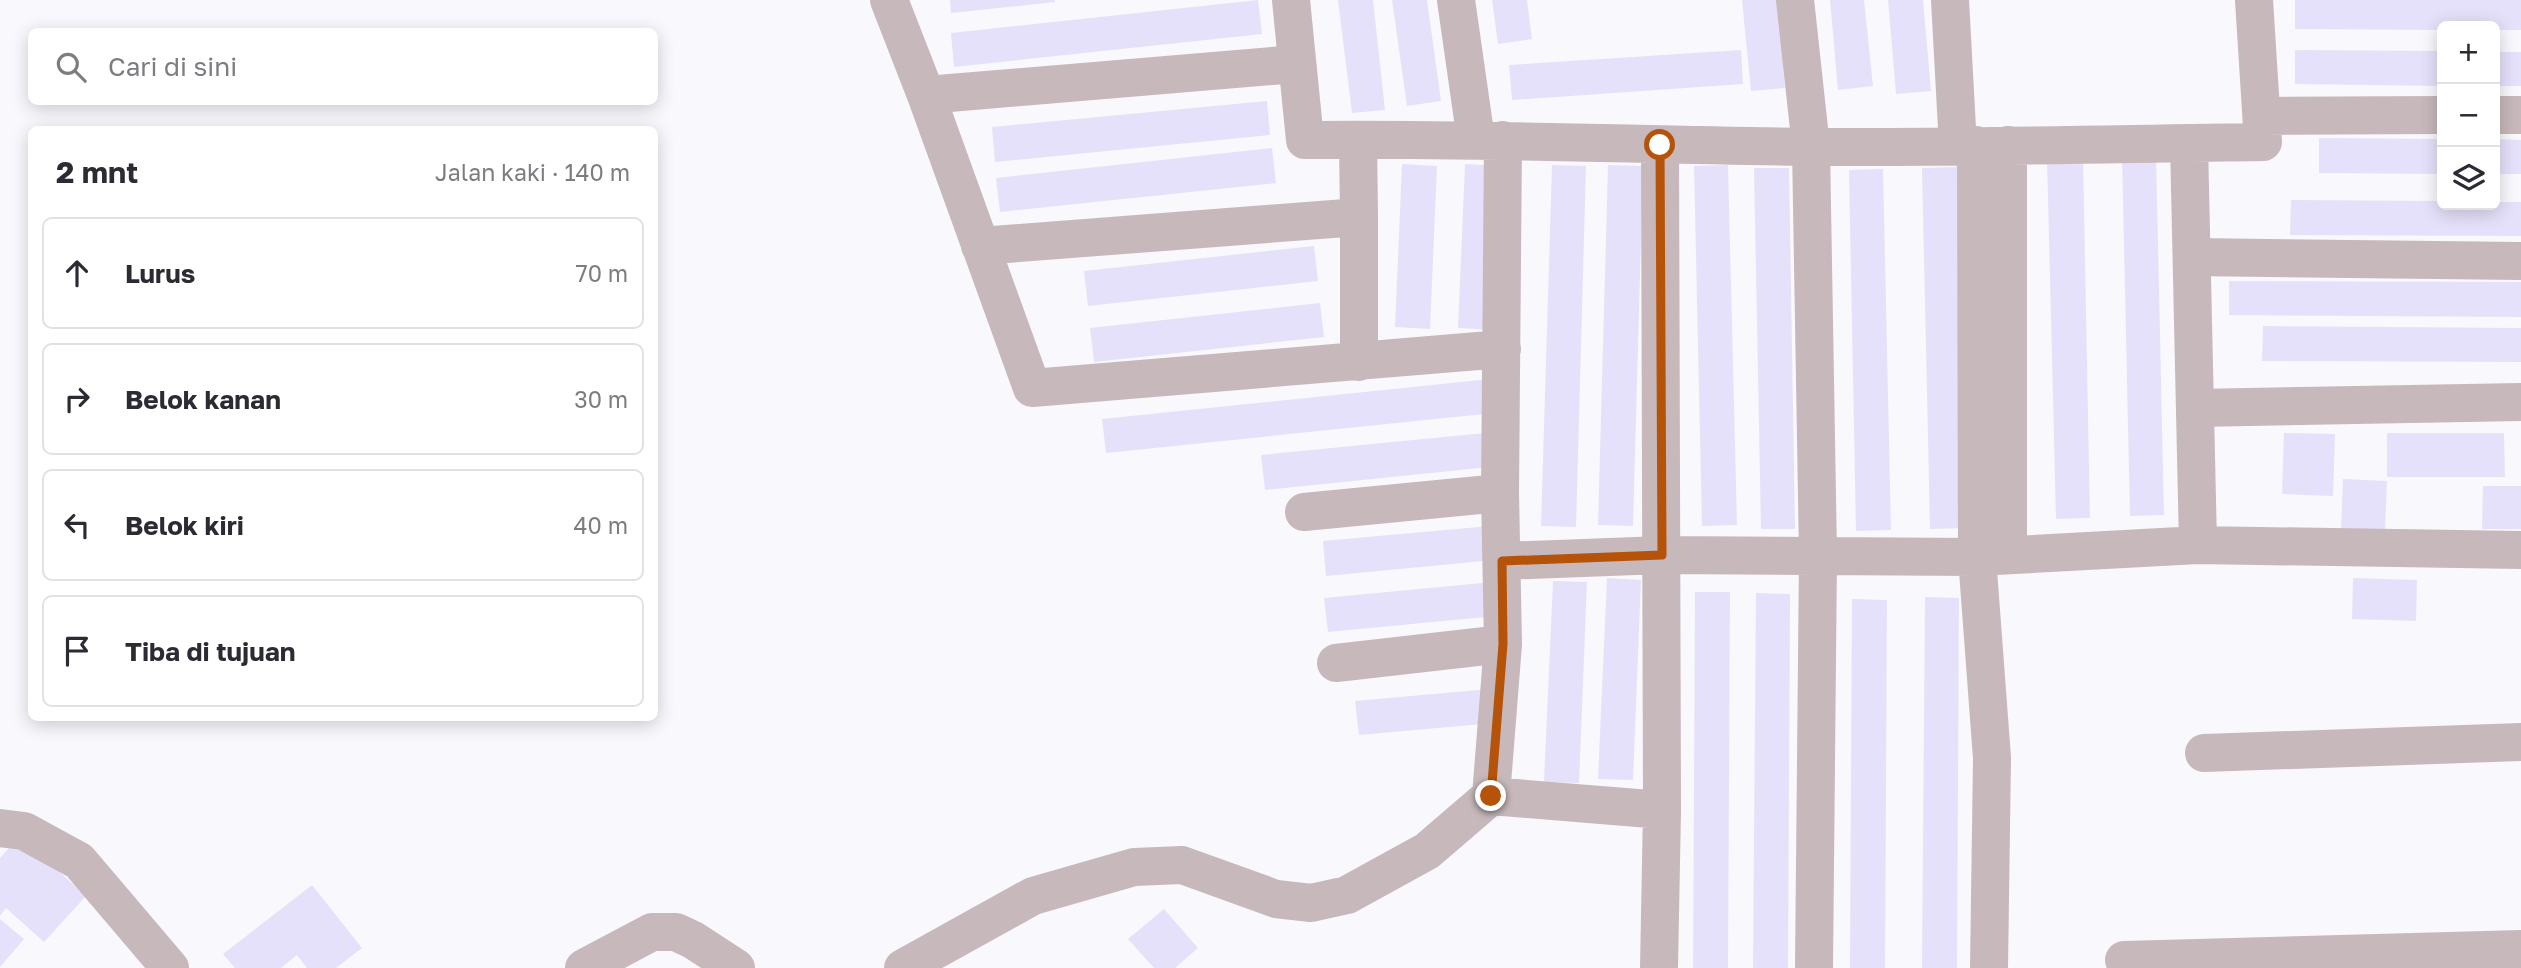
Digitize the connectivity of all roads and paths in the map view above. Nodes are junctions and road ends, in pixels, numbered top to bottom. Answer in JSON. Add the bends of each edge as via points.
{"nodes":[{"id":1,"x":889,"y":0,"type":"edge"},
{"id":2,"x":1291,"y":0,"type":"edge"},
{"id":3,"x":1456,"y":0,"type":"edge"},
{"id":4,"x":1795,"y":0,"type":"edge"},
{"id":5,"x":1950,"y":0,"type":"edge"},
{"id":6,"x":2255,"y":0,"type":"edge"},
{"id":7,"x":1296,"y":64,"type":"junction"},
{"id":8,"x":926,"y":95,"type":"junction"},
{"id":9,"x":2437,"y":115,"type":"edge"},
{"id":10,"x":2500,"y":115,"type":"edge"},
{"id":11,"x":2521,"y":115,"type":"edge"},
{"id":12,"x":2262,"y":116,"type":"junction"},
{"id":13,"x":1358,"y":139,"type":"junction"},
{"id":14,"x":1489,"y":140,"type":"junction"},
{"id":15,"x":2189,"y":143,"type":"junction"},
{"id":16,"x":1660,"y":145,"type":"junction"},
{"id":17,"x":1981,"y":146,"type":"junction"},
{"id":18,"x":1811,"y":147,"type":"junction"},
{"id":19,"x":1359,"y":217,"type":"junction"},
{"id":20,"x":980,"y":246,"type":"junction"},
{"id":21,"x":2192,"y":257,"type":"junction"},
{"id":22,"x":2521,"y":261,"type":"edge"},
{"id":23,"x":1502,"y":349,"type":"junction"},
{"id":24,"x":1359,"y":362,"type":"junction"},
{"id":25,"x":2521,"y":402,"type":"edge"},
{"id":26,"x":2195,"y":408,"type":"junction"},
{"id":27,"x":1500,"y":493,"type":"junction"},
{"id":28,"x":1304,"y":512,"type":"dead end"},
{"id":29,"x":2198,"y":545,"type":"junction"},
{"id":30,"x":2521,"y":550,"type":"edge"},
{"id":31,"x":1662,"y":555,"type":"junction"},
{"id":32,"x":1818,"y":555,"type":"junction"},
{"id":33,"x":1992,"y":556,"type":"junction"},
{"id":34,"x":1502,"y":561,"type":"junction"},
{"id":35,"x":1503,"y":644,"type":"junction"},
{"id":36,"x":1336,"y":663,"type":"dead end"},
{"id":37,"x":2521,"y":742,"type":"edge"},
{"id":38,"x":2204,"y":753,"type":"dead end"},
{"id":39,"x":1491,"y":796,"type":"junction"},
{"id":40,"x":1662,"y":810,"type":"junction"},
{"id":41,"x":0,"y":828,"type":"edge"},
{"id":42,"x":2521,"y":950,"type":"edge"},
{"id":43,"x":2124,"y":960,"type":"dead end"},
{"id":44,"x":170,"y":968,"type":"edge"},
{"id":45,"x":584,"y":968,"type":"edge"},
{"id":46,"x":736,"y":968,"type":"edge"},
{"id":47,"x":903,"y":968,"type":"edge"},
{"id":48,"x":1659,"y":968,"type":"edge"},
{"id":49,"x":1814,"y":968,"type":"edge"},
{"id":50,"x":1990,"y":968,"type":"edge"}],
"edges":[{"from":1,"to":8,"type":"street"},
{"from":2,"to":7,"type":"street"},
{"from":3,"to":14,"type":"street"},
{"from":4,"to":18,"type":"street"},
{"from":5,"to":17,"type":"street"},
{"from":6,"to":12,"type":"street"},
{"from":7,"to":8,"type":"street"},
{"from":7,"to":13,"type":"street","via":[[1305,140]]},
{"from":8,"to":20,"type":"street"},
{"from":9,"to":12,"type":"street"},
{"from":10,"to":11,"type":"street"},
{"from":12,"to":15,"type":"street","via":[[2263,142]]},
{"from":13,"to":14,"type":"street"},
{"from":13,"to":19,"type":"street"},
{"from":14,"to":16,"type":"street"},
{"from":14,"to":23,"type":"street"},
{"from":15,"to":17,"type":"street"},
{"from":15,"to":21,"type":"street"},
{"from":16,"to":18,"type":"street"},
{"from":16,"to":31,"type":"street"},
{"from":17,"to":18,"type":"street"},
{"from":17,"to":33,"type":"street"},
{"from":18,"to":32,"type":"street"},
{"from":19,"to":20,"type":"street"},
{"from":19,"to":24,"type":"street"},
{"from":20,"to":24,"type":"street","via":[[1032,388]]},
{"from":21,"to":22,"type":"street"},
{"from":21,"to":26,"type":"street"},
{"from":23,"to":24,"type":"street"},
{"from":23,"to":27,"type":"street"},
{"from":25,"to":26,"type":"street"},
{"from":26,"to":29,"type":"street"},
{"from":27,"to":28,"type":"street"},
{"from":27,"to":34,"type":"street"},
{"from":29,"to":30,"type":"street"},
{"from":29,"to":33,"type":"street"},
{"from":31,"to":32,"type":"street"},
{"from":31,"to":34,"type":"street"},
{"from":31,"to":40,"type":"street"},
{"from":32,"to":33,"type":"street"},
{"from":32,"to":49,"type":"street"},
{"from":33,"to":50,"type":"street"},
{"from":34,"to":35,"type":"street"},
{"from":35,"to":36,"type":"street"},
{"from":35,"to":39,"type":"street"},
{"from":37,"to":38,"type":"street"},
{"from":39,"to":40,"type":"street"},
{"from":39,"to":47,"type":"street","via":[[1427,851],[1347,895],[1311,903],[1276,899],[1182,865],[1134,867],[1033,896]]},
{"from":40,"to":48,"type":"street"},
{"from":41,"to":44,"type":"street","via":[[24,831],[79,861]]},
{"from":42,"to":43,"type":"street"},
{"from":45,"to":46,"type":"street","via":[[652,932],[676,932]]}]}
